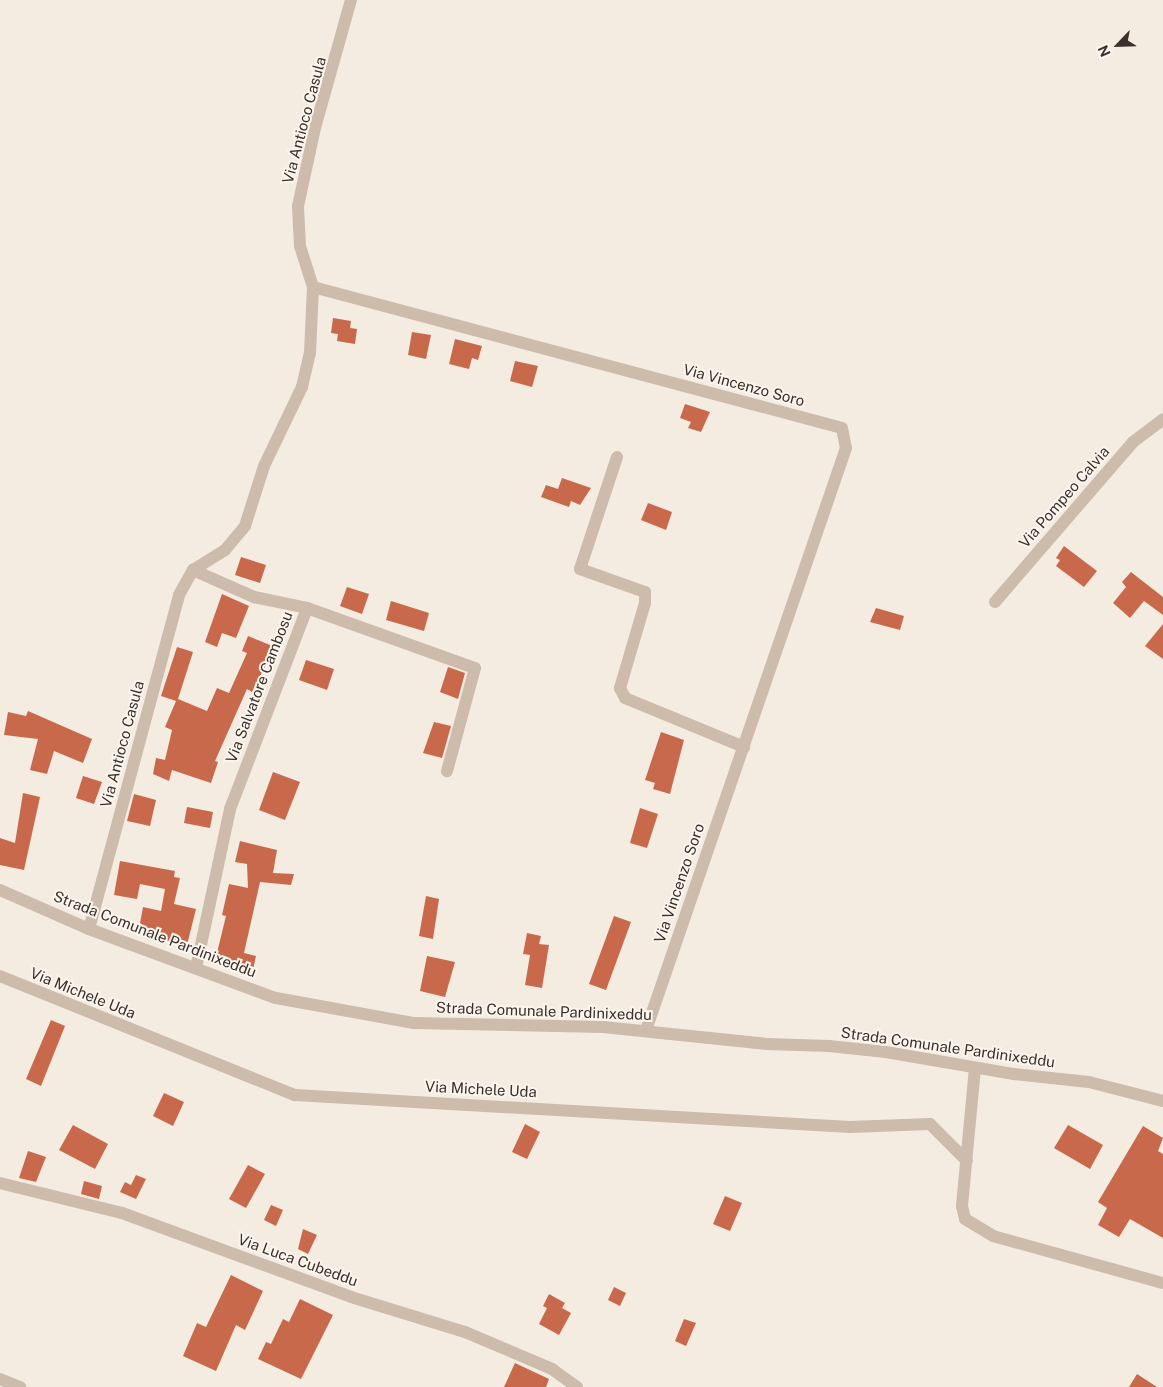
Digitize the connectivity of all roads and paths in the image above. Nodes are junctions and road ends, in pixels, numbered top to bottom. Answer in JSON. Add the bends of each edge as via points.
{"nodes":[{"id":1,"x":351,"y":0,"type":"edge"},
{"id":2,"x":313,"y":287,"type":"junction"},
{"id":3,"x":1163,"y":419,"type":"edge"},
{"id":4,"x":616,"y":457,"type":"dead end"},
{"id":5,"x":193,"y":570,"type":"junction"},
{"id":6,"x":995,"y":602,"type":"dead end"},
{"id":7,"x":307,"y":608,"type":"junction"},
{"id":8,"x":744,"y":747,"type":"junction"},
{"id":9,"x":447,"y":771,"type":"dead end"},
{"id":10,"x":0,"y":890,"type":"edge"},
{"id":11,"x":89,"y":928,"type":"junction"},
{"id":12,"x":196,"y":968,"type":"junction"},
{"id":13,"x":0,"y":976,"type":"edge"},
{"id":14,"x":646,"y":1030,"type":"junction"},
{"id":15,"x":975,"y":1068,"type":"junction"},
{"id":16,"x":1163,"y":1101,"type":"edge"},
{"id":17,"x":967,"y":1161,"type":"junction"},
{"id":18,"x":0,"y":1183,"type":"edge"},
{"id":19,"x":1163,"y":1283,"type":"edge"},
{"id":20,"x":0,"y":1379,"type":"edge"},
{"id":21,"x":20,"y":1387,"type":"edge"},
{"id":22,"x":577,"y":1387,"type":"edge"}],
"edges":[{"from":1,"to":2,"type":"street","name":"Via Antioco Casula","via":[[315,128],[298,206],[300,246]]},
{"from":2,"to":5,"type":"street","name":"Via Antioco Casula","via":[[310,353],[302,387],[264,466],[245,526],[225,550]]},
{"from":2,"to":8,"type":"street","name":"Via Vincenzo Soro","via":[[842,428],[846,448]]},
{"from":3,"to":6,"type":"street","name":"Via Pompeo Calvia","via":[[1133,442]]},
{"from":4,"to":8,"type":"street","via":[[580,568],[645,592],[643,612],[620,688],[626,698]]},
{"from":5,"to":7,"type":"street","via":[[254,597]]},
{"from":5,"to":11,"type":"street","name":"Via Antioco Casula","via":[[179,595]]},
{"from":7,"to":9,"type":"street","name":"Via Salvatore Cambosu","via":[[475,668]]},
{"from":7,"to":12,"type":"street","name":"Via Salvatore Cambosu","via":[[230,810]]},
{"from":8,"to":14,"type":"street","name":"Via Vincenzo Soro"},
{"from":10,"to":11,"type":"street","name":"Strada Comunale Pardinixeddu"},
{"from":11,"to":12,"type":"street","name":"Strada Comunale Pardinixeddu"},
{"from":12,"to":14,"type":"street","name":"Strada Comunale Pardinixeddu","via":[[276,998],[414,1023]]},
{"from":13,"to":17,"type":"street","name":"Via Michele Uda","via":[[295,1095],[850,1126],[930,1124]]},
{"from":14,"to":15,"type":"street","name":"Strada Comunale Pardinixeddu","via":[[767,1044],[886,1052]]},
{"from":15,"to":16,"type":"street","name":"Strada Comunale Pardinixeddu","via":[[1089,1082]]},
{"from":15,"to":17,"type":"street"},
{"from":17,"to":19,"type":"street","via":[[962,1206],[965,1219],[973,1225],[993,1236]]},
{"from":18,"to":22,"type":"street","name":"Via Luca Cubeddu","via":[[122,1213],[350,1297],[465,1332],[552,1369]]},
{"from":20,"to":21,"type":"street"}]}
